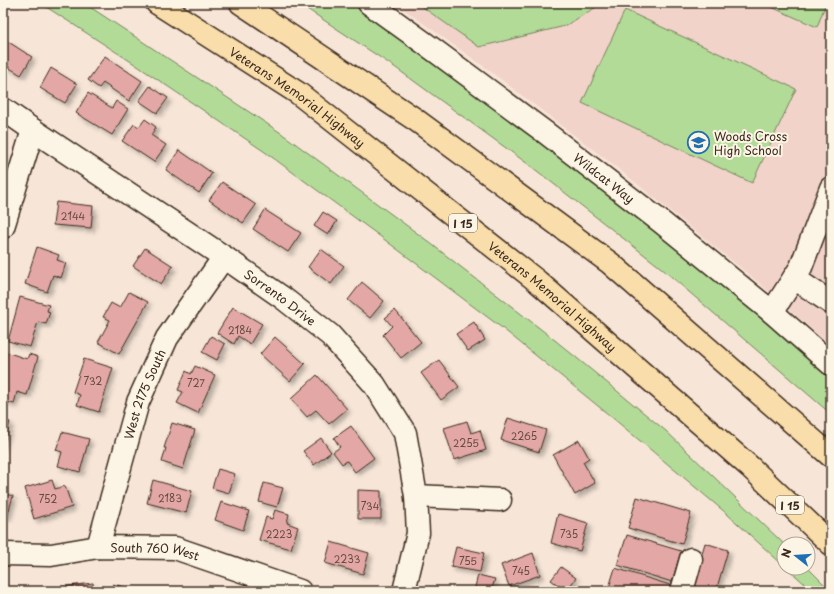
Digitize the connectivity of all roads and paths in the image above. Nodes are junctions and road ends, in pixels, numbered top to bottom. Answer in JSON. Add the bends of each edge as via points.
{"nodes":[{"id":1,"x":157,"y":3,"type":"edge"},
{"id":2,"x":241,"y":3,"type":"edge"},
{"id":3,"x":369,"y":3,"type":"edge"},
{"id":4,"x":3,"y":109,"type":"edge"},
{"id":5,"x":33,"y":130,"type":"junction"},
{"id":6,"x":831,"y":188,"type":"edge"},
{"id":7,"x":3,"y":227,"type":"edge"},
{"id":8,"x":224,"y":257,"type":"junction"},
{"id":9,"x":794,"y":278,"type":"junction"},
{"id":10,"x":831,"y":303,"type":"edge"},
{"id":11,"x":772,"y":312,"type":"junction"},
{"id":12,"x":831,"y":364,"type":"edge"},
{"id":13,"x":831,"y":456,"type":"edge"},
{"id":14,"x":750,"y":467,"type":"junction"},
{"id":15,"x":416,"y":496,"type":"junction"},
{"id":16,"x":500,"y":500,"type":"dead end"},
{"id":17,"x":831,"y":544,"type":"edge"},
{"id":18,"x":98,"y":547,"type":"junction"},
{"id":19,"x":3,"y":554,"type":"edge"},
{"id":20,"x":831,"y":558,"type":"edge"},
{"id":21,"x":691,"y":559,"type":"dead end"},
{"id":22,"x":300,"y":591,"type":"edge"},
{"id":23,"x":404,"y":591,"type":"edge"},
{"id":24,"x":682,"y":591,"type":"edge"}],
"edges":[{"from":1,"to":14,"type":"highway","name":"Veterans Memorial Highway","number":"I 15","via":[[298,93],[537,281]]},
{"from":2,"to":13,"type":"highway","via":[[416,120],[610,264]]},
{"from":3,"to":11,"type":"street","name":"Wildcat Way","via":[[552,138]]},
{"from":4,"to":5,"type":"street","name":"Sorrento Drive"},
{"from":5,"to":7,"type":"street"},
{"from":5,"to":8,"type":"street","name":"Sorrento Drive"},
{"from":6,"to":9,"type":"street","via":[[802,267]]},
{"from":8,"to":15,"type":"street","name":"Sorrento Drive","via":[[330,335],[374,384],[405,433]]},
{"from":8,"to":18,"type":"street","name":"West 2175 South","via":[[167,338],[138,402]]},
{"from":9,"to":10,"type":"street"},
{"from":9,"to":11,"type":"street"},
{"from":11,"to":12,"type":"street","name":"Wildcat Way"},
{"from":14,"to":17,"type":"highway","name":"Veterans Memorial Highway","number":"I 15"},
{"from":14,"to":20,"type":"highway"},
{"from":15,"to":16,"type":"street"},
{"from":15,"to":23,"type":"street","name":"Sorrento Drive","via":[[418,532]]},
{"from":18,"to":19,"type":"street","name":"South 760 West","via":[[51,555]]},
{"from":18,"to":22,"type":"street","name":"South 760 West","via":[[175,548]]},
{"from":21,"to":24,"type":"street"}]}
